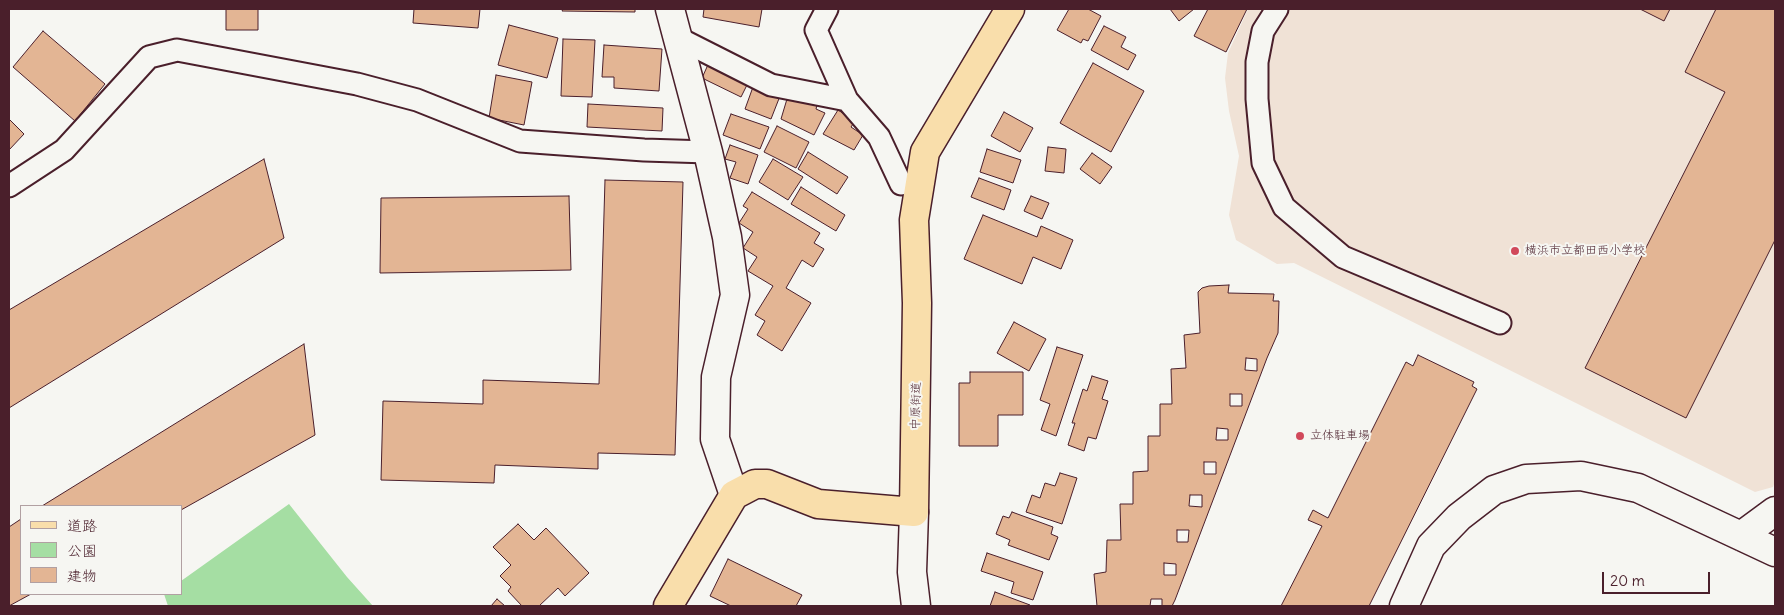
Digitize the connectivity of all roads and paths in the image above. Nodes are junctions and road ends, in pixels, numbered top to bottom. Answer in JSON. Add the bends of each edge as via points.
{"nodes":[{"id":1,"x":670,"y":9,"type":"edge"},
{"id":2,"x":827,"y":9,"type":"edge"},
{"id":3,"x":1010,"y":9,"type":"edge"},
{"id":4,"x":1277,"y":9,"type":"edge"},
{"id":5,"x":676,"y":37,"type":"junction"},
{"id":6,"x":847,"y":100,"type":"junction"},
{"id":7,"x":708,"y":152,"type":"junction"},
{"id":8,"x":901,"y":184,"type":"dead end"},
{"id":9,"x":9,"y":186,"type":"edge"},
{"id":10,"x":1500,"y":323,"type":"dead end"},
{"id":11,"x":734,"y":495,"type":"junction"},
{"id":12,"x":1775,"y":511,"type":"edge"},
{"id":13,"x":914,"y":512,"type":"junction"},
{"id":14,"x":1740,"y":536,"type":"junction"},
{"id":15,"x":1775,"y":552,"type":"edge"},
{"id":16,"x":668,"y":606,"type":"edge"},
{"id":17,"x":916,"y":606,"type":"edge"},
{"id":18,"x":1404,"y":606,"type":"edge"}],
"edges":[{"from":1,"to":5,"type":"street"},
{"from":2,"to":6,"type":"lane","via":[[816,30]]},
{"from":3,"to":13,"type":"main road","name":"中原街道","via":[[924,152],[914,220],[917,302]]},
{"from":4,"to":10,"type":"lane","via":[[1263,31],[1258,62],[1258,99],[1263,164],[1284,207],[1344,257]]},
{"from":5,"to":6,"type":"lane","via":[[772,85]]},
{"from":5,"to":7,"type":"street"},
{"from":6,"to":8,"type":"lane","via":[[879,137]]},
{"from":7,"to":9,"type":"lane","via":[[520,141],[417,100],[177,50],[149,57],[64,150]]},
{"from":7,"to":11,"type":"street","via":[[727,236],[734,295],[716,378],[715,439]]},
{"from":11,"to":13,"type":"main road","via":[[755,484],[767,484],[818,504]]},
{"from":11,"to":16,"type":"main road"},
{"from":12,"to":14,"type":"street"},
{"from":13,"to":17,"type":"street","via":[[912,572]]},
{"from":14,"to":15,"type":"street"},
{"from":14,"to":18,"type":"street","via":[[1638,488],[1581,476],[1526,479],[1494,490],[1459,516],[1432,546]]}]}
